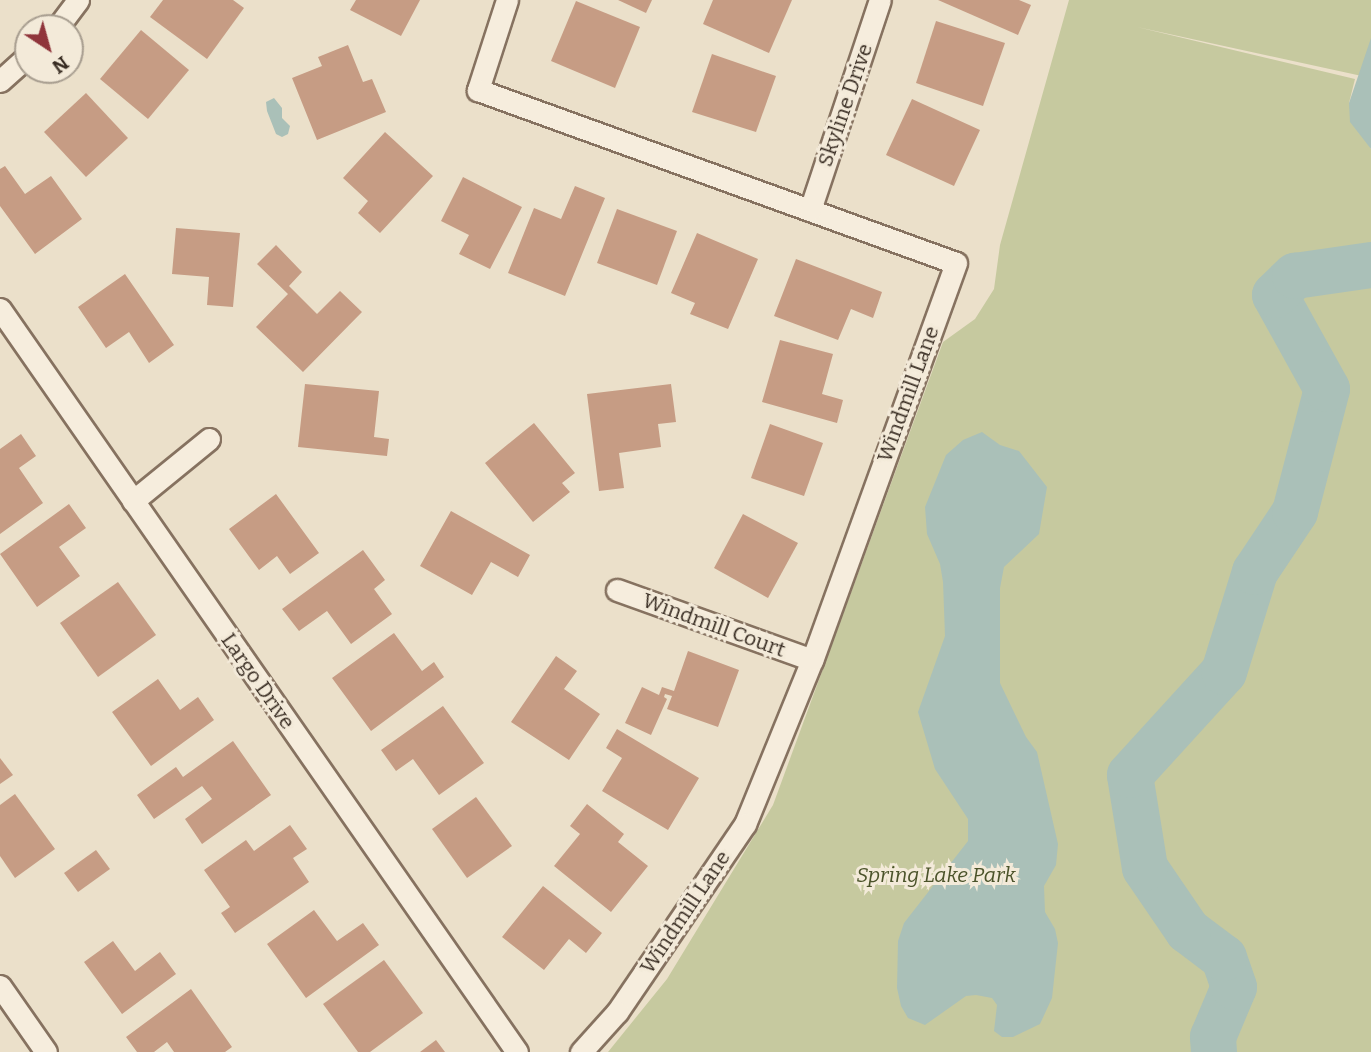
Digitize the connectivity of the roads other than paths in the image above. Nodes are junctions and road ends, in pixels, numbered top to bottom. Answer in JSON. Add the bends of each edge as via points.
{"nodes":[{"id":1,"x":507,"y":0,"type":"edge"},
{"id":2,"x":880,"y":0,"type":"edge"},
{"id":3,"x":14,"y":68,"type":"edge"},
{"id":4,"x":0,"y":81,"type":"edge"},
{"id":5,"x":810,"y":210,"type":"junction"},
{"id":6,"x":0,"y":309,"type":"edge"},
{"id":7,"x":209,"y":439,"type":"dead end"},
{"id":8,"x":133,"y":501,"type":"junction"},
{"id":9,"x":617,"y":590,"type":"dead end"},
{"id":10,"x":812,"y":660,"type":"junction"},
{"id":11,"x":0,"y":986,"type":"edge"},
{"id":12,"x":46,"y":1052,"type":"edge"},
{"id":13,"x":517,"y":1052,"type":"edge"},
{"id":14,"x":581,"y":1052,"type":"edge"}],
"edges":[{"from":1,"to":5,"type":"street","name":"Windmill Lane","via":[[478,90]]},
{"from":2,"to":5,"type":"street","name":"Skyline Drive"},
{"from":3,"to":4,"type":"street"},
{"from":5,"to":10,"type":"street","name":"Windmill Lane","via":[[956,263]]},
{"from":6,"to":8,"type":"street","name":"Largo Drive"},
{"from":7,"to":8,"type":"street"},
{"from":8,"to":13,"type":"street","name":"Largo Drive"},
{"from":9,"to":10,"type":"street","name":"Windmill Court"},
{"from":10,"to":14,"type":"street","name":"Windmill Lane","via":[[745,824],[617,1012]]},
{"from":11,"to":12,"type":"street"}]}
